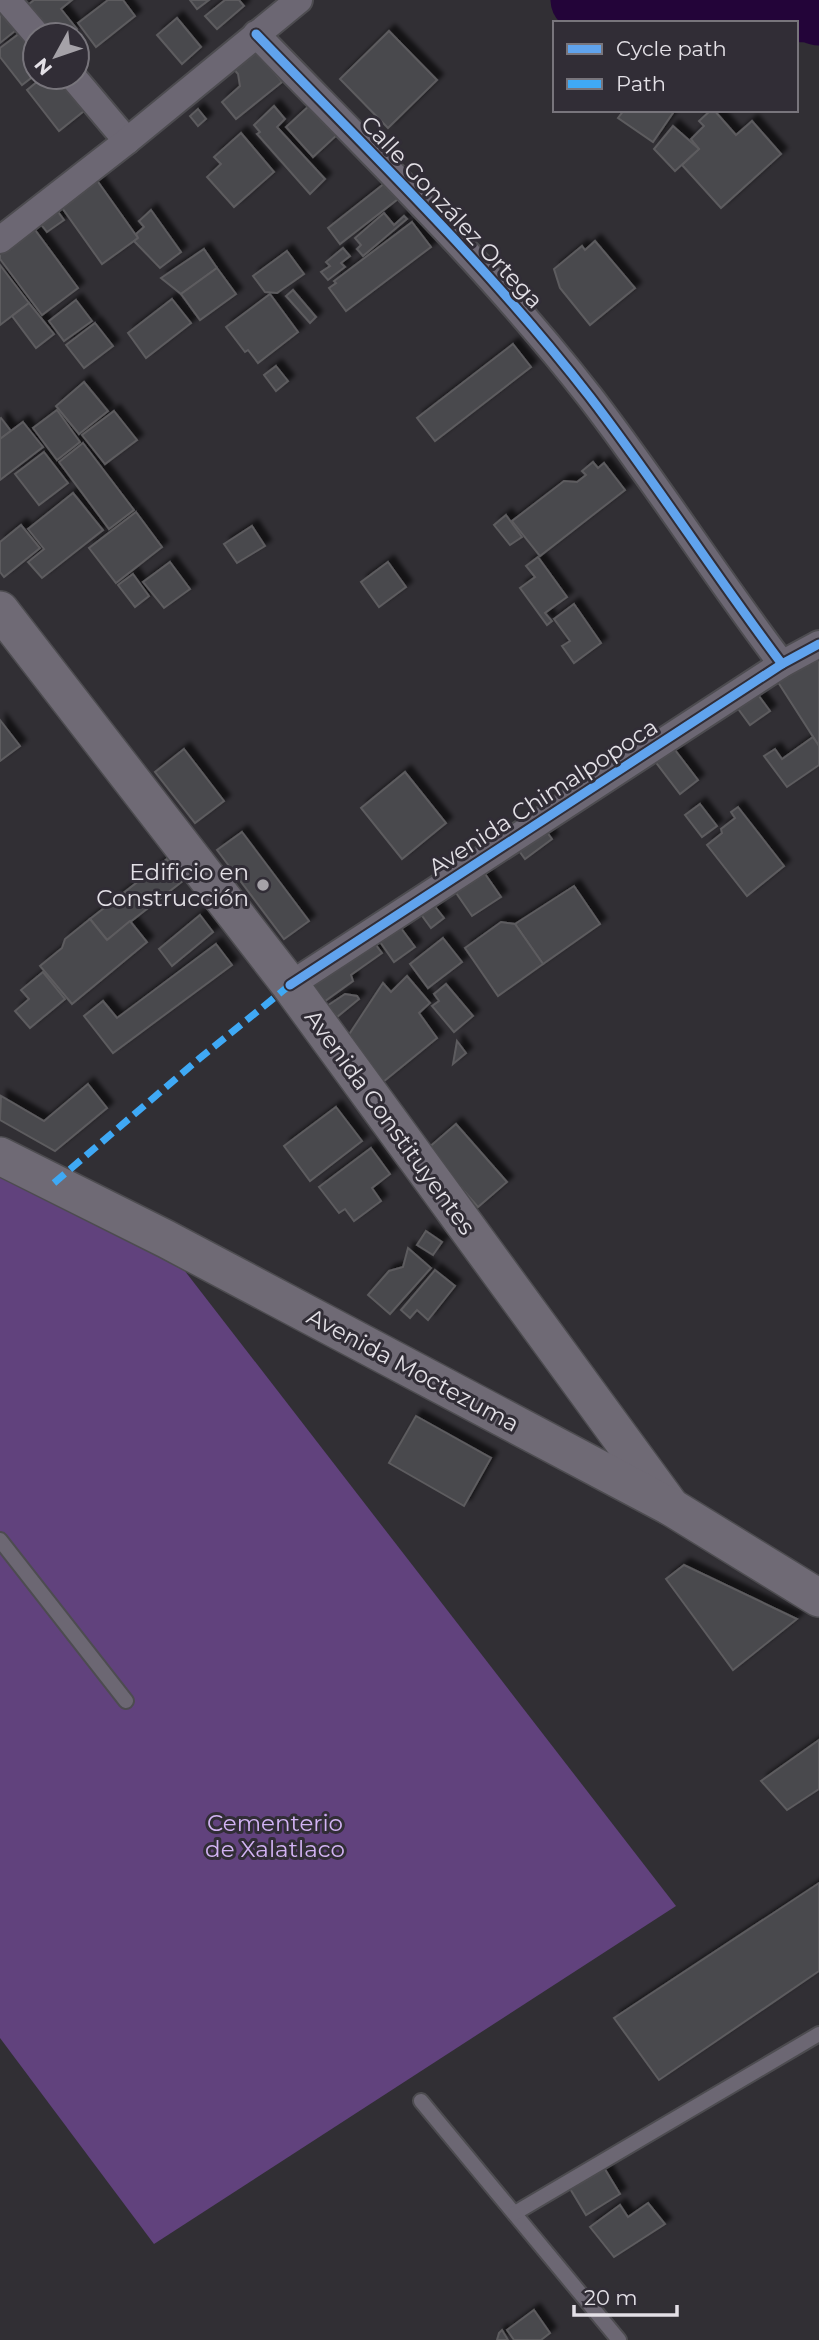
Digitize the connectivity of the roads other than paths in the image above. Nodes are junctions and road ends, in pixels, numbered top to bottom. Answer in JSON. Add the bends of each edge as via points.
{"nodes":[{"id":1,"x":7,"y":0,"type":"edge"},
{"id":2,"x":299,"y":0,"type":"edge"},
{"id":3,"x":25,"y":21,"type":"edge"},
{"id":4,"x":256,"y":34,"type":"junction"},
{"id":5,"x":84,"y":91,"type":"edge"},
{"id":6,"x":127,"y":141,"type":"junction"},
{"id":7,"x":0,"y":240,"type":"edge"},
{"id":8,"x":0,"y":610,"type":"edge"},
{"id":9,"x":819,"y":644,"type":"edge"},
{"id":10,"x":782,"y":664,"type":"junction"},
{"id":11,"x":290,"y":985,"type":"junction"},
{"id":12,"x":0,"y":1156,"type":"edge"},
{"id":13,"x":671,"y":1507,"type":"junction"},
{"id":14,"x":0,"y":1540,"type":"edge"},
{"id":15,"x":819,"y":1598,"type":"edge"},
{"id":16,"x":126,"y":1701,"type":"dead end"},
{"id":17,"x":819,"y":2034,"type":"edge"},
{"id":18,"x":421,"y":2101,"type":"dead end"},
{"id":19,"x":515,"y":2213,"type":"junction"},
{"id":20,"x":619,"y":2340,"type":"edge"}],
"edges":[{"from":1,"to":3,"type":"street"},
{"from":2,"to":4,"type":"street"},
{"from":4,"to":6,"type":"street"},
{"from":4,"to":10,"type":"street","name":"Calle González Ortega","via":[[459,243],[527,320],[589,396]]},
{"from":5,"to":6,"type":"street"},
{"from":6,"to":7,"type":"street"},
{"from":8,"to":11,"type":"main road","name":"Avenida Constituyentes"},
{"from":9,"to":10,"type":"street","name":"Avenida Chimalpopoca"},
{"from":10,"to":11,"type":"street","name":"Avenida Chimalpopoca"},
{"from":11,"to":13,"type":"main road","name":"Avenida Constituyentes"},
{"from":12,"to":13,"type":"main road","name":"Avenida Moctezuma"},
{"from":13,"to":15,"type":"main road","name":"Avenida Moctezuma"},
{"from":14,"to":16,"type":"lane"},
{"from":17,"to":19,"type":"lane"},
{"from":18,"to":19,"type":"lane"},
{"from":19,"to":20,"type":"lane"}]}
